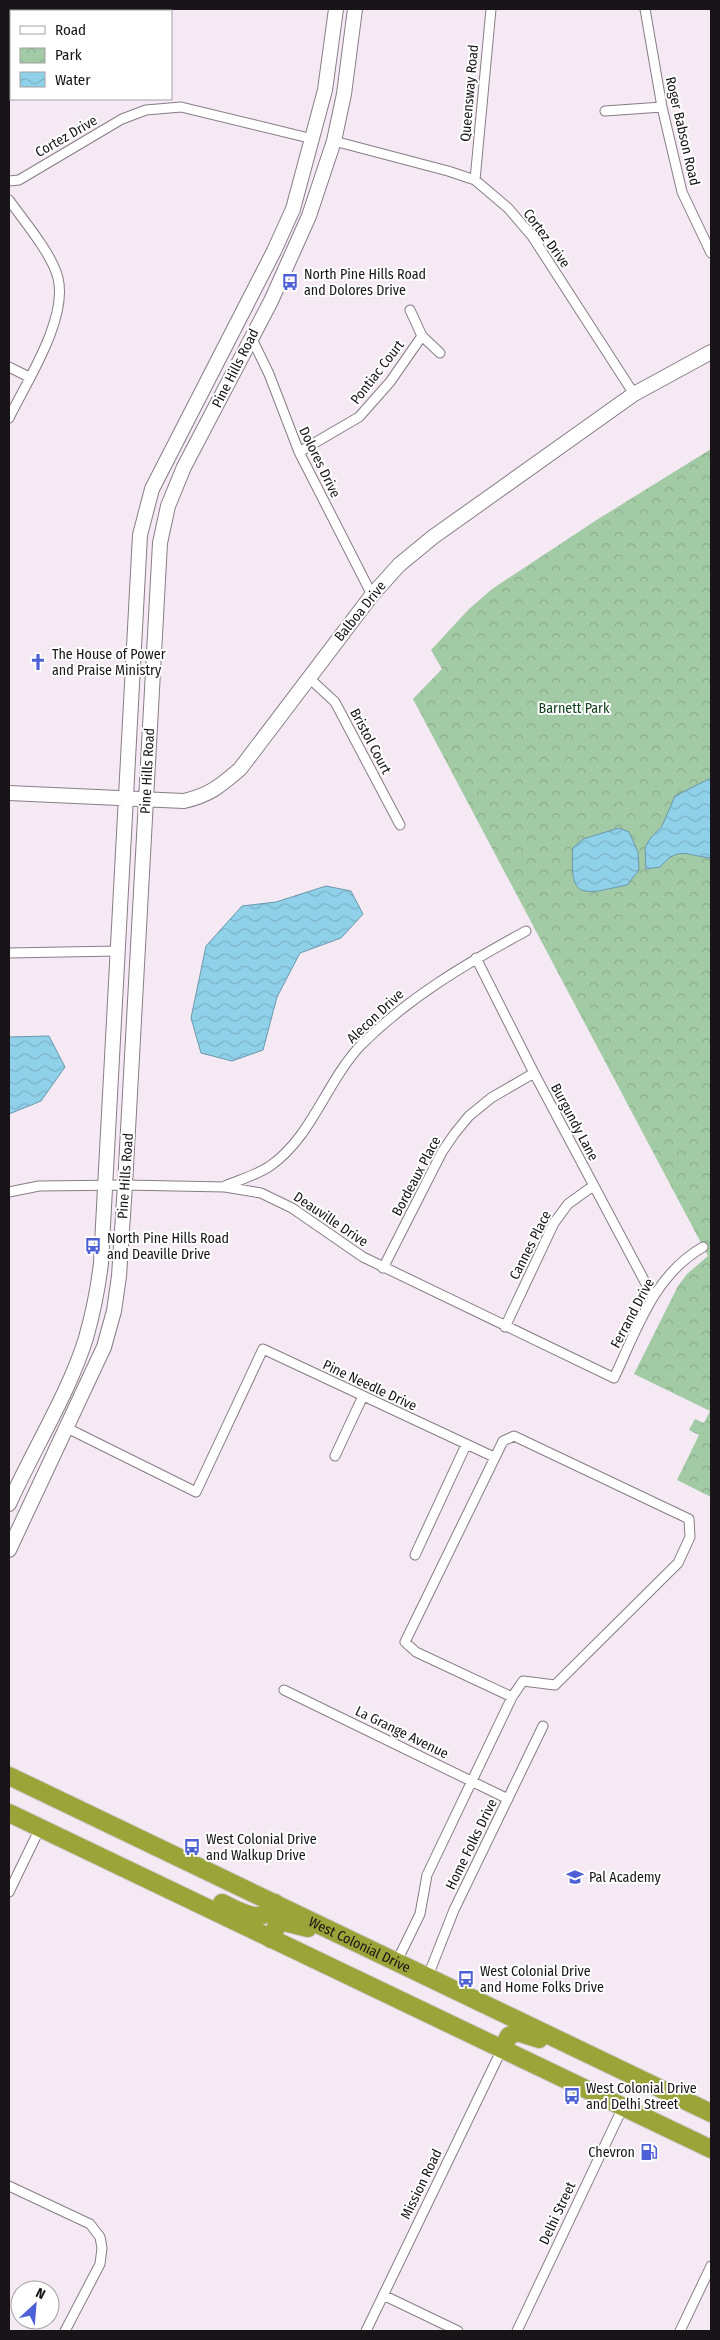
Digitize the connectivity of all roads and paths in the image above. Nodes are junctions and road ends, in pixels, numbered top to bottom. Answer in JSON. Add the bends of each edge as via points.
{"nodes":[{"id":1,"x":336,"y":9,"type":"edge"},
{"id":2,"x":355,"y":9,"type":"edge"},
{"id":3,"x":491,"y":9,"type":"edge"},
{"id":4,"x":645,"y":9,"type":"edge"},
{"id":5,"x":662,"y":107,"type":"junction"},
{"id":6,"x":605,"y":111,"type":"dead end"},
{"id":7,"x":312,"y":139,"type":"junction"},
{"id":8,"x":334,"y":141,"type":"junction"},
{"id":9,"x":475,"y":180,"type":"junction"},
{"id":10,"x":9,"y":181,"type":"edge"},
{"id":11,"x":9,"y":200,"type":"edge"},
{"id":12,"x":711,"y":253,"type":"edge"},
{"id":13,"x":410,"y":310,"type":"dead end"},
{"id":14,"x":422,"y":336,"type":"junction"},
{"id":15,"x":251,"y":337,"type":"junction"},
{"id":16,"x":711,"y":352,"type":"edge"},
{"id":17,"x":440,"y":353,"type":"dead end"},
{"id":18,"x":9,"y":367,"type":"edge"},
{"id":19,"x":29,"y":377,"type":"junction"},
{"id":20,"x":634,"y":394,"type":"junction"},
{"id":21,"x":9,"y":418,"type":"edge"},
{"id":22,"x":298,"y":452,"type":"junction"},
{"id":23,"x":372,"y":595,"type":"junction"},
{"id":24,"x":308,"y":677,"type":"junction"},
{"id":25,"x":9,"y":793,"type":"edge"},
{"id":26,"x":127,"y":798,"type":"junction"},
{"id":27,"x":146,"y":799,"type":"junction"},
{"id":28,"x":400,"y":825,"type":"dead end"},
{"id":29,"x":526,"y":931,"type":"dead end"},
{"id":30,"x":118,"y":951,"type":"junction"},
{"id":31,"x":9,"y":953,"type":"edge"},
{"id":32,"x":476,"y":958,"type":"junction"},
{"id":33,"x":534,"y":1073,"type":"junction"},
{"id":34,"x":125,"y":1185,"type":"junction"},
{"id":35,"x":106,"y":1186,"type":"junction"},
{"id":36,"x":225,"y":1186,"type":"junction"},
{"id":37,"x":593,"y":1186,"type":"junction"},
{"id":38,"x":9,"y":1192,"type":"edge"},
{"id":39,"x":704,"y":1247,"type":"dead end"},
{"id":40,"x":383,"y":1268,"type":"junction"},
{"id":41,"x":653,"y":1297,"type":"junction"},
{"id":42,"x":505,"y":1326,"type":"junction"},
{"id":43,"x":614,"y":1378,"type":"joint"},
{"id":44,"x":363,"y":1396,"type":"junction"},
{"id":45,"x":67,"y":1428,"type":"junction"},
{"id":46,"x":466,"y":1445,"type":"junction"},
{"id":47,"x":335,"y":1456,"type":"dead end"},
{"id":48,"x":494,"y":1458,"type":"junction"},
{"id":49,"x":9,"y":1504,"type":"edge"},
{"id":50,"x":9,"y":1550,"type":"edge"},
{"id":51,"x":415,"y":1555,"type":"dead end"},
{"id":52,"x":284,"y":1690,"type":"dead end"},
{"id":53,"x":512,"y":1697,"type":"junction"},
{"id":54,"x":543,"y":1726,"type":"dead end"},
{"id":55,"x":9,"y":1776,"type":"edge"},
{"id":56,"x":472,"y":1781,"type":"junction"},
{"id":57,"x":508,"y":1798,"type":"junction"},
{"id":58,"x":9,"y":1813,"type":"edge"},
{"id":59,"x":40,"y":1828,"type":"junction"},
{"id":60,"x":9,"y":1892,"type":"edge"},
{"id":61,"x":179,"y":1895,"type":"junction"},
{"id":62,"x":275,"y":1903,"type":"junction"},
{"id":63,"x":270,"y":1939,"type":"junction"},
{"id":64,"x":355,"y":1942,"type":"junction"},
{"id":65,"x":397,"y":1962,"type":"junction"},
{"id":66,"x":428,"y":1976,"type":"junction"},
{"id":67,"x":502,"y":2049,"type":"junction"},
{"id":68,"x":591,"y":2054,"type":"junction"},
{"id":69,"x":623,"y":2107,"type":"junction"},
{"id":70,"x":711,"y":2112,"type":"edge"},
{"id":71,"x":682,"y":2135,"type":"junction"},
{"id":72,"x":711,"y":2136,"type":"edge"},
{"id":73,"x":711,"y":2149,"type":"edge"},
{"id":74,"x":9,"y":2186,"type":"edge"},
{"id":75,"x":711,"y":2266,"type":"edge"},
{"id":76,"x":383,"y":2295,"type":"junction"},
{"id":77,"x":65,"y":2331,"type":"edge"},
{"id":78,"x":366,"y":2331,"type":"edge"},
{"id":79,"x":458,"y":2331,"type":"edge"},
{"id":80,"x":516,"y":2331,"type":"edge"},
{"id":81,"x":680,"y":2331,"type":"edge"}],
"edges":[{"from":1,"to":7,"type":"main road","name":"Pine Hills Road","via":[[325,90]]},
{"from":2,"to":8,"type":"main road","name":"Pine Hills Road"},
{"from":3,"to":9,"type":"street","name":"Queensway Road"},
{"from":4,"to":5,"type":"street","name":"Roger Babson Road"},
{"from":5,"to":6,"type":"street"},
{"from":5,"to":12,"type":"street","name":"Roger Babson Road","via":[[682,192]]},
{"from":7,"to":10,"type":"street","name":"Cortez Drive","via":[[181,106],[146,110],[122,119],[19,180]]},
{"from":7,"to":26,"type":"main road","name":"Pine Hills Road","via":[[293,209],[150,499],[140,535]]},
{"from":8,"to":9,"type":"street","name":"Cortez Drive"},
{"from":8,"to":15,"type":"main road","name":"Pine Hills Road","via":[[292,257]]},
{"from":9,"to":20,"type":"street","name":"Cortez Drive","via":[[508,208],[532,236]]},
{"from":11,"to":19,"type":"street","via":[[45,250],[58,278],[57,314],[50,337]]},
{"from":13,"to":14,"type":"street","name":"Pontiac Court"},
{"from":14,"to":17,"type":"street","name":"Pontiac Court"},
{"from":14,"to":22,"type":"street","name":"Pontiac Court","via":[[390,382],[359,417]]},
{"from":15,"to":22,"type":"street","name":"Dolores Drive","via":[[269,374]]},
{"from":15,"to":27,"type":"main road","name":"Pine Hills Road","via":[[184,467],[168,506],[160,543]]},
{"from":16,"to":20,"type":"main road","name":"Balboa Drive"},
{"from":18,"to":19,"type":"street"},
{"from":19,"to":21,"type":"street"},
{"from":20,"to":23,"type":"main road","name":"Balboa Drive","via":[[433,537],[399,565]]},
{"from":22,"to":23,"type":"street","name":"Dolores Drive"},
{"from":23,"to":24,"type":"main road","name":"Balboa Drive"},
{"from":24,"to":27,"type":"main road","name":"Balboa Drive","via":[[240,769],[215,791],[184,801]]},
{"from":24,"to":28,"type":"street","name":"Bristol Court","via":[[335,702]]},
{"from":25,"to":26,"type":"main road","name":"Balboa Drive"},
{"from":26,"to":27,"type":"main road","name":"Balboa Drive"},
{"from":26,"to":30,"type":"main road","name":"Pine Hills Road"},
{"from":27,"to":34,"type":"main road","name":"Pine Hills Road"},
{"from":29,"to":32,"type":"street","name":"Alecon Drive"},
{"from":30,"to":31,"type":"street"},
{"from":30,"to":35,"type":"main road","name":"Pine Hills Road"},
{"from":32,"to":33,"type":"street","name":"Burgundy Lane"},
{"from":32,"to":36,"type":"street","name":"Alecon Drive","via":[[421,993],[360,1047],[338,1075],[293,1146],[269,1167]]},
{"from":33,"to":37,"type":"street","name":"Burgundy Lane"},
{"from":33,"to":40,"type":"street","name":"Bordeaux Place","via":[[491,1098],[455,1133],[442,1152]]},
{"from":34,"to":35,"type":"street","name":"Deauville Drive"},
{"from":34,"to":36,"type":"street","name":"Deauville Drive"},
{"from":34,"to":45,"type":"main road","name":"Pine Hills Road","via":[[114,1310],[104,1348]]},
{"from":35,"to":38,"type":"street","name":"Deauville Drive","via":[[39,1186]]},
{"from":35,"to":49,"type":"main road","name":"Pine Hills Road","via":[[102,1263],[85,1340]]},
{"from":36,"to":40,"type":"street","name":"Deauville Drive","via":[[261,1193],[292,1208],[363,1258]]},
{"from":37,"to":41,"type":"street","name":"Burgundy Lane"},
{"from":37,"to":42,"type":"street","name":"Cannes Place","via":[[568,1204],[554,1223]]},
{"from":39,"to":41,"type":"street","name":"Ferrand Drive","via":[[670,1273]]},
{"from":40,"to":42,"type":"street","name":"Deauville Drive"},
{"from":41,"to":43,"type":"street","name":"Ferrand Drive"},
{"from":42,"to":43,"type":"street","name":"Deauville Drive"},
{"from":44,"to":45,"type":"street","name":"Pine Needle Drive","via":[[263,1349],[196,1492]]},
{"from":44,"to":46,"type":"street","name":"Pine Needle Drive"},
{"from":44,"to":47,"type":"street"},
{"from":45,"to":50,"type":"main road","name":"Pine Hills Road"},
{"from":46,"to":48,"type":"street","name":"Pine Needle Drive"},
{"from":46,"to":51,"type":"street"},
{"from":48,"to":53,"type":"street","via":[[405,1642],[416,1652]]},
{"from":48,"to":53,"type":"street","via":[[503,1441],[514,1436],[689,1519],[690,1537],[678,1563],[555,1685],[523,1681]]},
{"from":52,"to":56,"type":"street","name":"La Grange Avenue"},
{"from":53,"to":56,"type":"street"},
{"from":54,"to":57,"type":"street","name":"Home Folks Drive"},
{"from":55,"to":62,"type":"highway","name":"West Colonial Drive"},
{"from":56,"to":57,"type":"street","name":"La Grange Avenue"},
{"from":56,"to":65,"type":"street","via":[[428,1876],[420,1914]]},
{"from":57,"to":66,"type":"street","name":"Home Folks Drive","via":[[454,1910]]},
{"from":58,"to":59,"type":"highway"},
{"from":59,"to":60,"type":"street"},
{"from":59,"to":61,"type":"highway"},
{"from":61,"to":62,"type":"highway","via":[[199,1893],[262,1917],[270,1913]]},
{"from":61,"to":63,"type":"highway"},
{"from":62,"to":64,"type":"highway","name":"West Colonial Drive"},
{"from":63,"to":64,"type":"highway","via":[[277,1924],[284,1922],[301,1924],[335,1942]]},
{"from":63,"to":67,"type":"highway"},
{"from":64,"to":65,"type":"highway","name":"West Colonial Drive"},
{"from":65,"to":66,"type":"highway","name":"West Colonial Drive"},
{"from":66,"to":68,"type":"highway","name":"West Colonial Drive"},
{"from":67,"to":68,"type":"highway","via":[[509,2036],[517,2032],[578,2058]]},
{"from":67,"to":69,"type":"highway"},
{"from":67,"to":76,"type":"street","name":"Mission Road"},
{"from":68,"to":70,"type":"highway","name":"West Colonial Drive"},
{"from":69,"to":71,"type":"highway"},
{"from":69,"to":80,"type":"street","name":"Delhi Street"},
{"from":71,"to":72,"type":"highway","via":[[701,2132]]},
{"from":71,"to":73,"type":"highway"},
{"from":74,"to":77,"type":"street","via":[[90,2224],[100,2237],[100,2264]]},
{"from":75,"to":81,"type":"street"},
{"from":76,"to":78,"type":"street","name":"Mission Road"},
{"from":76,"to":79,"type":"street"}]}
